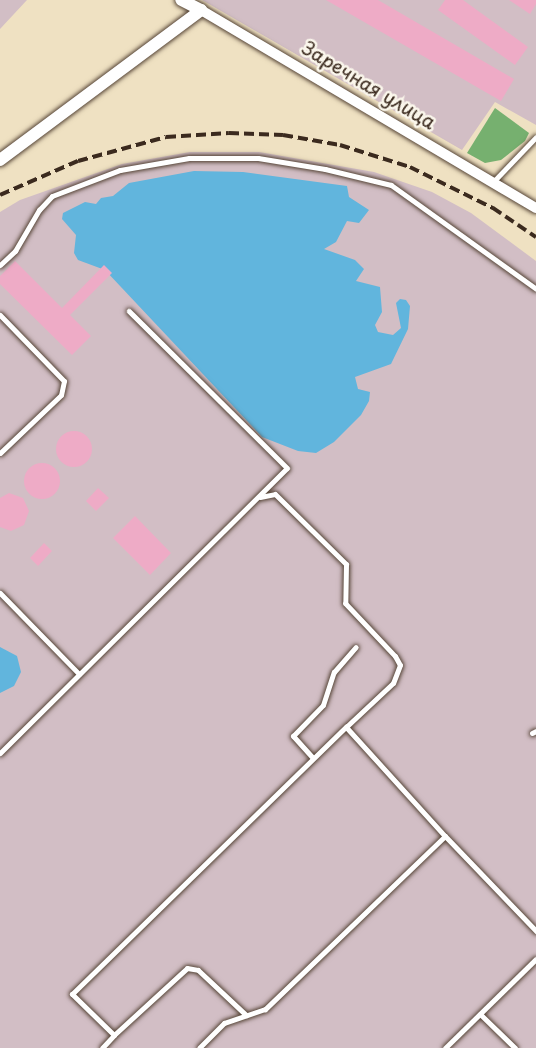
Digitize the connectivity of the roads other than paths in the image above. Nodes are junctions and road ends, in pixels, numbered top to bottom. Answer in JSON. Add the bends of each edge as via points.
{"nodes":[{"id":1,"x":181,"y":0,"type":"edge"},
{"id":2,"x":201,"y":10,"type":"junction"},
{"id":3,"x":536,"y":137,"type":"edge"},
{"id":4,"x":0,"y":160,"type":"edge"},
{"id":5,"x":493,"y":182,"type":"junction"},
{"id":6,"x":536,"y":208,"type":"edge"},
{"id":7,"x":0,"y":265,"type":"edge"},
{"id":8,"x":536,"y":289,"type":"edge"},
{"id":9,"x":129,"y":311,"type":"dead end"},
{"id":10,"x":0,"y":314,"type":"edge"},
{"id":11,"x":0,"y":453,"type":"edge"},
{"id":12,"x":260,"y":497,"type":"junction"},
{"id":13,"x":0,"y":593,"type":"edge"},
{"id":14,"x":356,"y":647,"type":"dead end"},
{"id":15,"x":79,"y":674,"type":"junction"},
{"id":16,"x":346,"y":727,"type":"junction"},
{"id":17,"x":0,"y":753,"type":"edge"},
{"id":18,"x":313,"y":758,"type":"junction"},
{"id":19,"x":445,"y":835,"type":"junction"},
{"id":20,"x":536,"y":931,"type":"edge"},
{"id":21,"x":536,"y":959,"type":"edge"},
{"id":22,"x":480,"y":1014,"type":"junction"},
{"id":23,"x":246,"y":1015,"type":"junction"},
{"id":24,"x":114,"y":1035,"type":"junction"},
{"id":25,"x":102,"y":1048,"type":"edge"},
{"id":26,"x":199,"y":1048,"type":"edge"},
{"id":27,"x":445,"y":1048,"type":"edge"},
{"id":28,"x":515,"y":1048,"type":"edge"}],
"edges":[{"from":1,"to":2,"type":"street","name":"Заречная улица"},
{"from":2,"to":4,"type":"street"},
{"from":2,"to":5,"type":"street","name":"Заречная улица"},
{"from":3,"to":5,"type":"lane"},
{"from":5,"to":6,"type":"street","name":"Заречная улица"},
{"from":7,"to":8,"type":"lane","via":[[15,251],[52,196],[120,170],[189,158],[258,158],[391,185]]},
{"from":9,"to":12,"type":"lane","via":[[286,468]]},
{"from":10,"to":11,"type":"lane","via":[[64,381],[61,395]]},
{"from":12,"to":15,"type":"lane"},
{"from":12,"to":16,"type":"lane","via":[[275,494],[346,564],[345,603],[400,666],[393,683]]},
{"from":13,"to":15,"type":"lane"},
{"from":14,"to":18,"type":"lane","via":[[334,672],[323,705],[293,736]]},
{"from":15,"to":17,"type":"lane"},
{"from":16,"to":18,"type":"lane"},
{"from":16,"to":19,"type":"lane"},
{"from":18,"to":24,"type":"lane","via":[[72,994]]},
{"from":19,"to":20,"type":"lane"},
{"from":19,"to":23,"type":"lane","via":[[265,1009]]},
{"from":21,"to":22,"type":"lane"},
{"from":22,"to":27,"type":"lane"},
{"from":22,"to":28,"type":"lane"},
{"from":23,"to":24,"type":"lane","via":[[198,970],[187,968]]},
{"from":23,"to":26,"type":"lane","via":[[224,1023]]},
{"from":24,"to":25,"type":"lane"}]}
